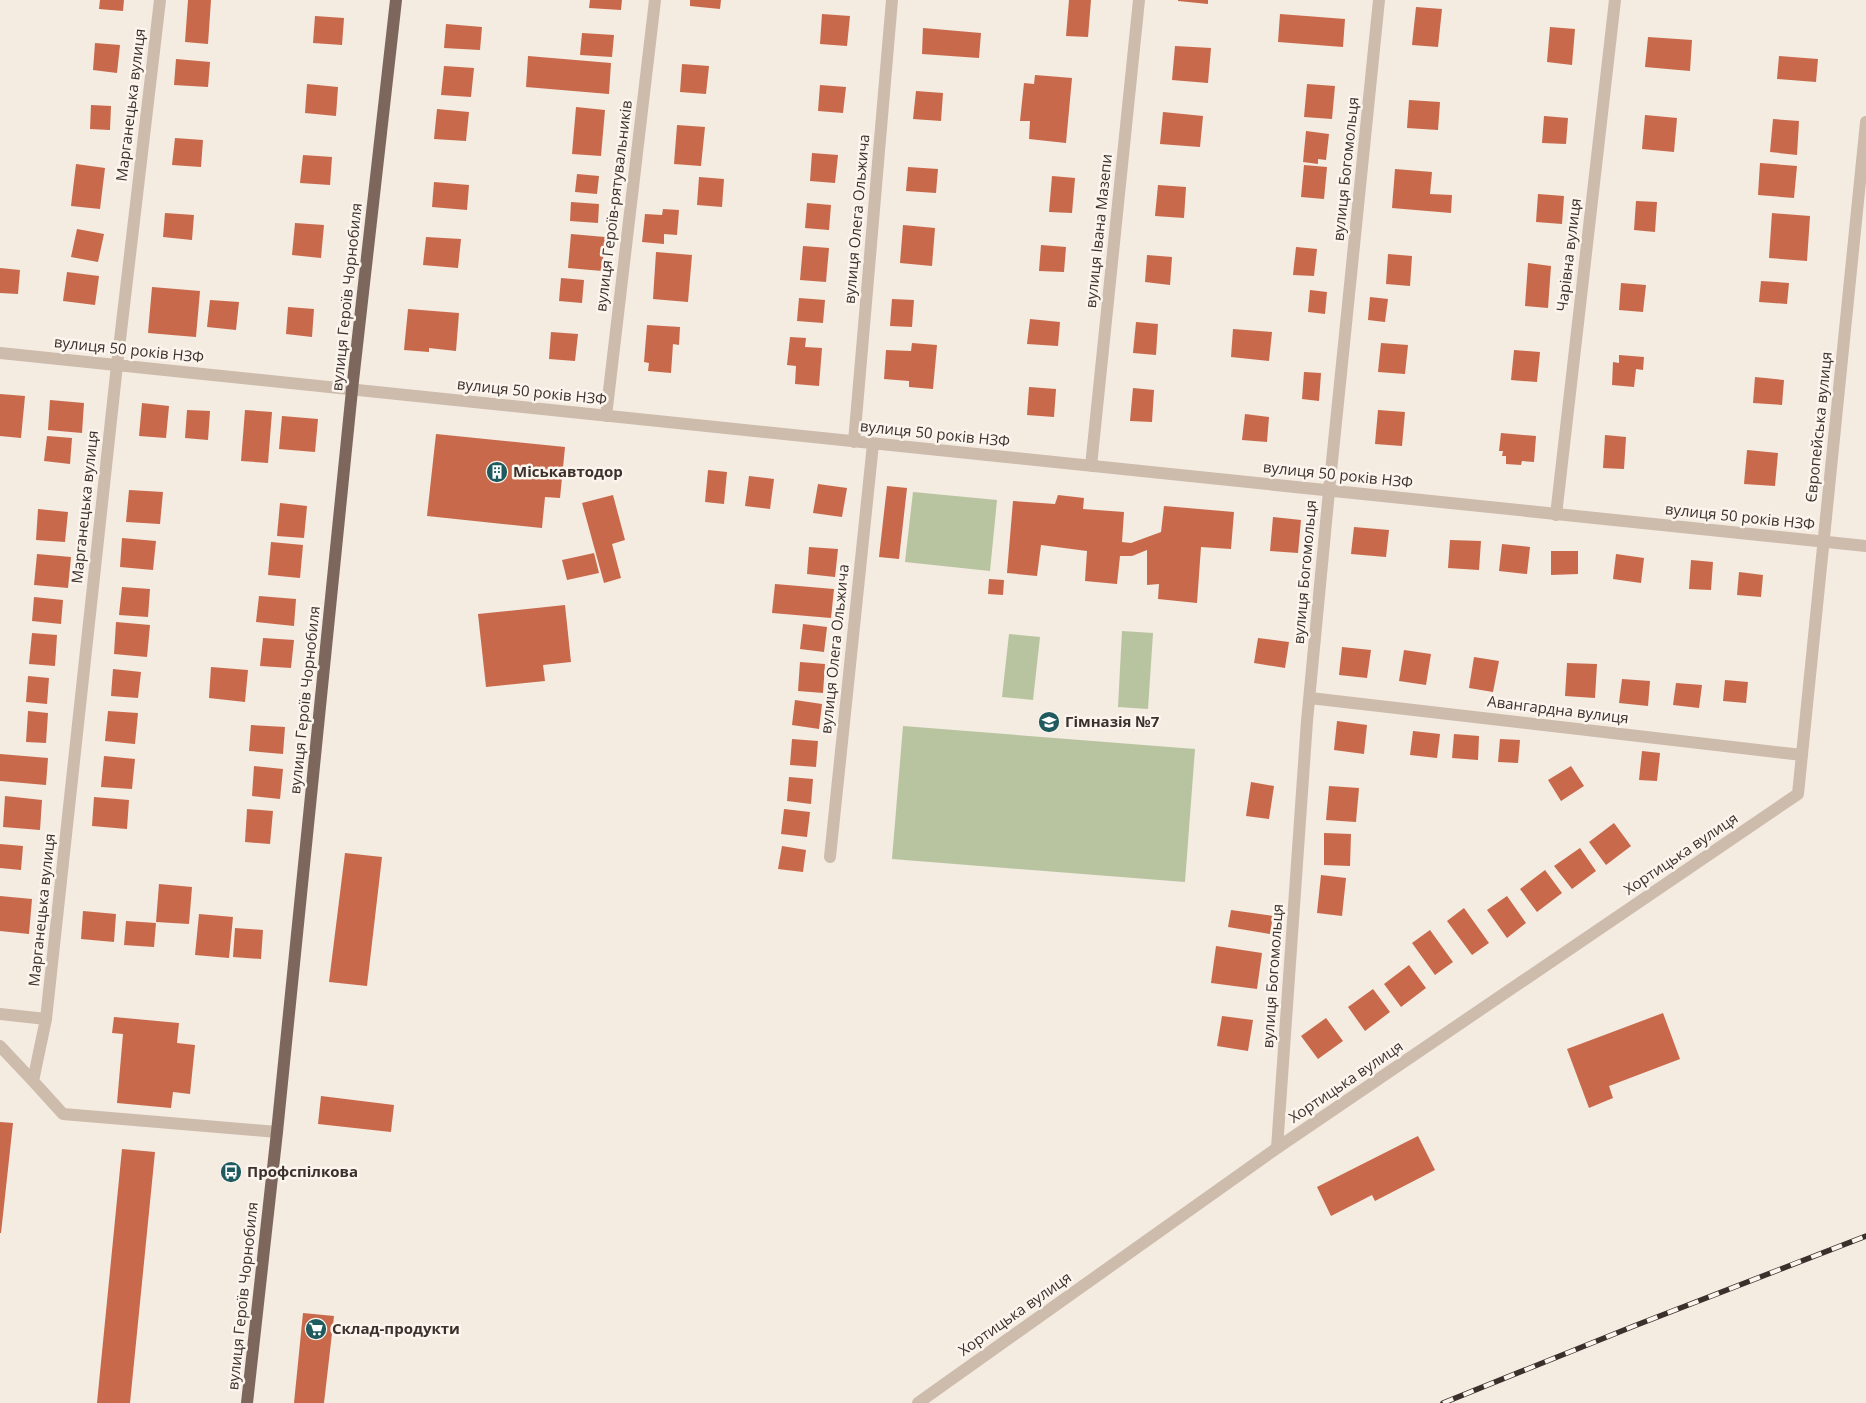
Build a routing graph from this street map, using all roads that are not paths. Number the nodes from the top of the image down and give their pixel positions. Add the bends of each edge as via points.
1 (160, 0) edge
2 (396, 0) edge
3 (655, 0) edge
4 (892, 0) edge
5 (1139, 0) edge
6 (1379, 0) edge
7 (1615, 0) edge
8 (1866, 122) edge
9 (0, 353) edge
10 (117, 365) junction
11 (352, 390) junction
12 (606, 416) junction
13 (854, 442) junction
14 (873, 444) junction
15 (1090, 466) junction
16 (1329, 491) junction
17 (1556, 515) junction
18 (1823, 542) junction
19 (1866, 546) edge
20 (1310, 698) junction
21 (1802, 755) junction
22 (1798, 794) joint
23 (830, 857) dead end
24 (0, 1014) edge
25 (46, 1019) junction
26 (0, 1046) edge
27 (33, 1081) junction
28 (277, 1132) junction
29 (1277, 1148) junction
30 (247, 1403) edge
31 (918, 1403) edge

1 - 10 street, Марганецька вулиця
2 - 11 main road, вулиця Героїв Чорнобиля
3 - 12 street, вулиця Героїв-рятувальників
4 - 13 street, вулиця Олега Ольжича
5 - 15 street, вулиця Івана Мазепи
6 - 16 street, вулиця Богомольця
7 - 17 street, Чарівна вулиця
8 - 18 street, Європейська вулиця
9 - 10 street, вулиця 50 років НЗФ
10 - 11 street, вулиця 50 років НЗФ
10 - 25 street, Марганецька вулиця
11 - 12 street, вулиця 50 років НЗФ
11 - 28 main road, вулиця Героїв Чорнобиля
12 - 13 street, вулиця 50 років НЗФ
13 - 14 street, вулиця 50 років НЗФ
14 - 15 street, вулиця 50 років НЗФ
14 - 23 street, вулиця Олега Ольжича
15 - 16 street, вулиця 50 років НЗФ
16 - 17 street, вулиця 50 років НЗФ
16 - 20 street, вулиця Богомольця
17 - 18 street, вулиця 50 років НЗФ
18 - 19 street, вулиця 50 років НЗФ
18 - 21 street, Європейська вулиця
20 - 21 street, Авангардна вулиця
20 - 29 street, вулиця Богомольця
21 - 22 street, Європейська вулиця
22 - 29 street, Хортицька вулиця
24 - 25 street
25 - 27 street, Марганецька вулиця
26 - 27 street
27 - 28 street via 63,1114
28 - 30 main road, вулиця Героїв Чорнобиля
29 - 31 street, Хортицька вулиця

